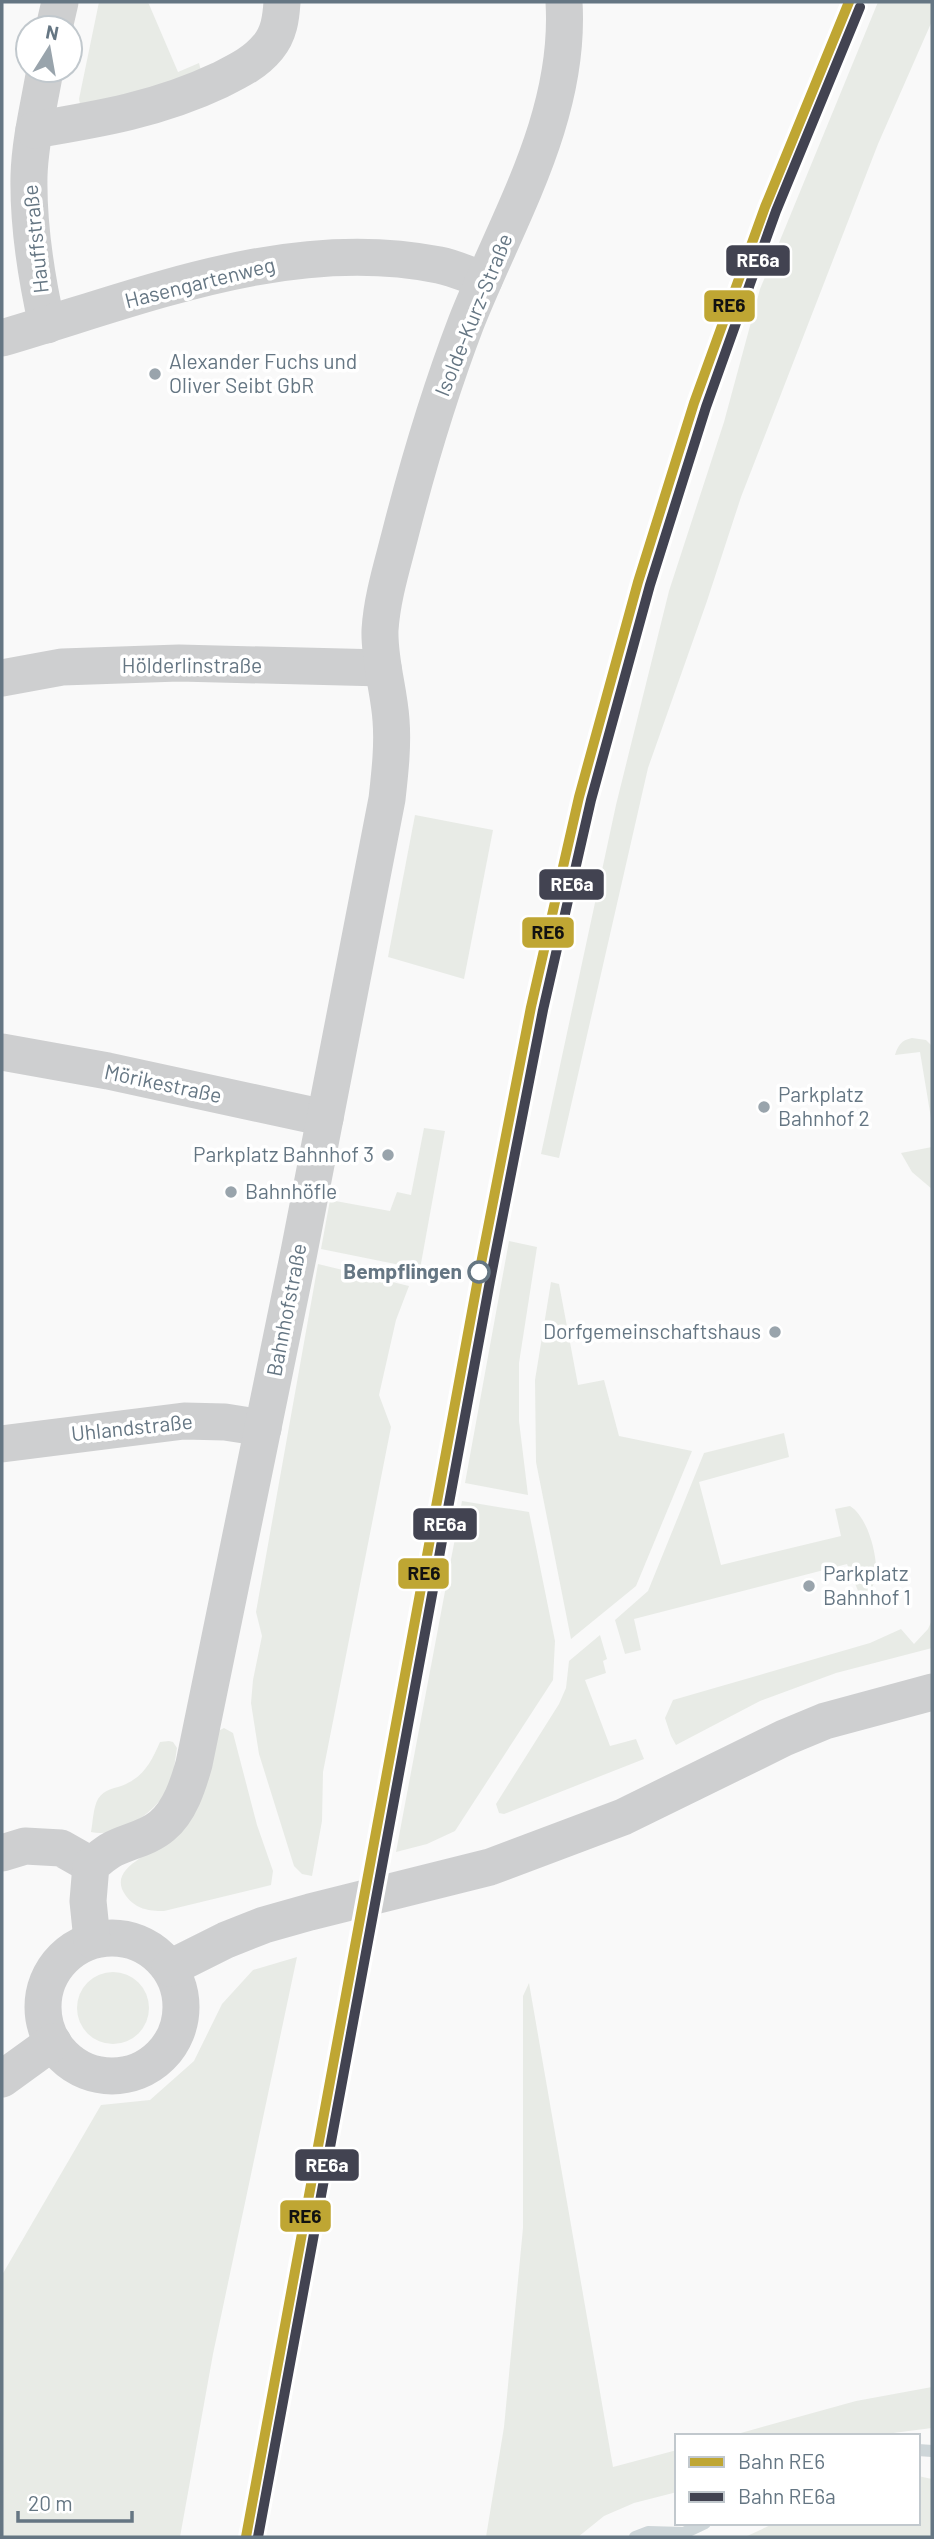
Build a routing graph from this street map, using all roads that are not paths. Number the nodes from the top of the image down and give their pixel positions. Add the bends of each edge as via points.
1 (282, 2) edge
2 (564, 2) edge
3 (42, 84) edge
4 (34, 130) junction
5 (484, 280) junction
6 (47, 325) junction
7 (2, 338) edge
8 (380, 630) joint
9 (383, 668) junction
10 (2, 678) edge
11 (2, 1052) edge
12 (325, 1118) junction
13 (262, 1428) junction
14 (2, 1444) edge
15 (932, 1692) edge
16 (2, 1853) edge
17 (91, 1865) junction
18 (92, 1940) junction
19 (170, 1968) junction
20 (53, 2042) junction
21 (2, 2079) edge

1 - 4 street via 279,27 269,46 250,65 164,103 112,118
2 - 5 street, Isolde-Kurz-Straße via 565,48 554,101 531,175
3 - 4 street, Hauffstraße
4 - 6 street, Hauffstraße via 30,216
5 - 6 street, Hasengartenweg via 439,265 391,260 290,261 205,278
5 - 8 street, Isolde-Kurz-Straße via 423,453
6 - 7 street, Hasengartenweg
8 - 9 street, Bahnhofstraße
9 - 10 street, Hölderlinstraße via 165,663 62,667
9 - 12 street, Bahnhofstraße via 391,718 387,799
11 - 12 street, Mörikestraße
12 - 13 street, Bahnhofstraße
13 - 14 street, Uhlandstraße via 184,1421
13 - 17 street, Bahnhofstraße via 188,1786 162,1826 112,1849
15 - 19 street via 825,1721 623,1817 490,1867 264,1925
16 - 17 street via 25,1846 61,1848
17 - 18 street
18 - 19 street via 114,1937 136,1942 155,1952
18 - 20 street via 73,1950 47,1982 43,2003
19 - 20 street via 182,2008 169,2048 154,2063 135,2073 97,2074 80,2068
20 - 21 street

